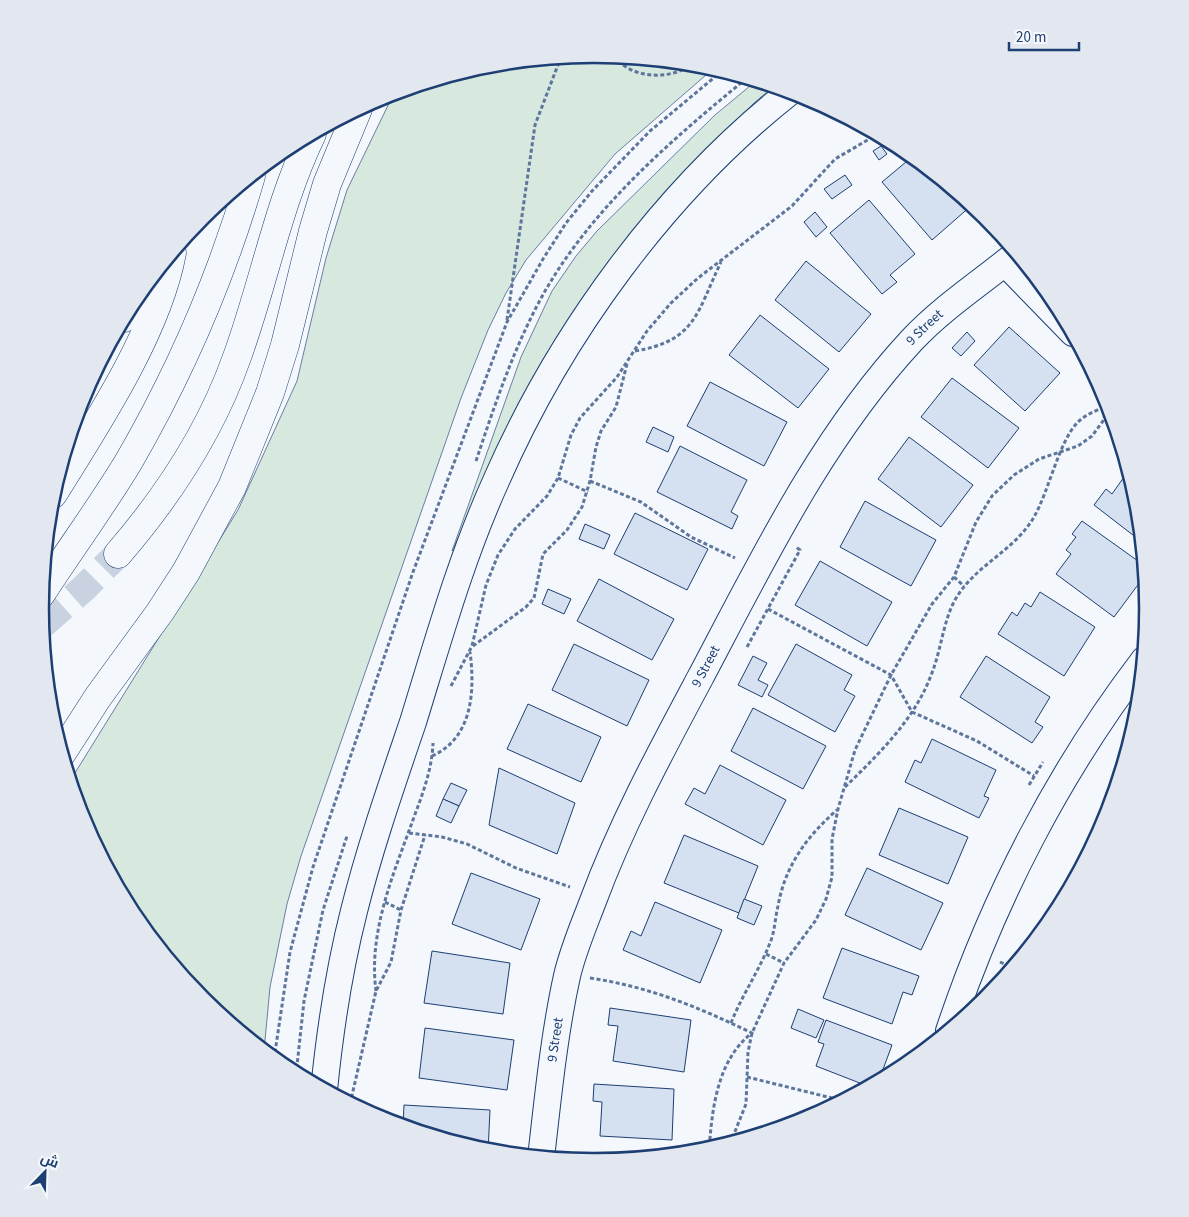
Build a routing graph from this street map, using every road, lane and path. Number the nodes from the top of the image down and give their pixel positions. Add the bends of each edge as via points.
1 (558, 64) edge
2 (624, 64) edge
3 (680, 69) edge
4 (785, 97) edge
5 (354, 119) edge
6 (871, 138) edge
7 (308, 145) edge
8 (247, 188) edge
9 (1011, 258) edge
10 (722, 259) junction
11 (168, 269) edge
12 (1035, 287) edge
13 (507, 322) dead end
14 (634, 351) junction
15 (627, 362) junction
16 (1102, 408) edge
17 (1105, 416) edge
18 (1062, 452) junction
19 (66, 473) edge
20 (558, 478) junction
21 (590, 481) junction
22 (588, 492) junction
23 (118, 554) tunnel mouth
24 (735, 558) dead end
25 (954, 578) junction
26 (50, 582) edge
27 (964, 586) junction
28 (768, 609) dead end
29 (472, 646) junction
30 (470, 652) junction
31 (1137, 670) edge
32 (891, 675) junction
33 (447, 694) dead end
34 (912, 712) junction
35 (434, 737) dead end
36 (66, 746) edge
37 (432, 756) junction
38 (1034, 776) dead end
39 (845, 787) junction
40 (838, 809) junction
41 (409, 833) junction
42 (425, 835) junction
43 (570, 887) dead end
44 (385, 902) junction
45 (401, 910) junction
46 (766, 954) junction
47 (784, 963) junction
48 (568, 975) junction
49 (376, 991) junction
50 (953, 1020) edge
51 (731, 1023) junction
52 (752, 1033) junction
53 (747, 1077) junction
54 (325, 1083) edge
55 (352, 1097) edge
56 (835, 1099) edge
57 (733, 1137) edge
58 (709, 1142) edge
59 (542, 1152) edge

1 - 13 path via 535,125
2 - 3 path via 633,71 652,76
4 - 54 street via 705,170 642,240 586,316 537,396 496,481 462,569 363,876 338,989
5 - 36 main road via 312,231 270,393 232,487 186,572
6 - 10 path via 835,159 792,206
7 - 23 main road via 287,198 238,357 224,390 191,456 169,491
8 - 26 main road via 222,268 182,361 128,461
9 - 12 street
9 - 48 street, 9 Street via 958,298 914,338 874,383 835,438 771,544 650,771 603,874
10 - 14 path via 671,303
10 - 14 path via 693,320 681,335 658,347
11 - 19 main road via 159,300 131,361
14 - 15 path
15 - 20 path via 580,418 570,435
15 - 21 path via 616,407 596,447
16 - 18 path via 1079,420
17 - 18 path via 1092,436
18 - 25 path via 1033,463 1014,475 992,496 976,522
18 - 27 path via 1033,519 1015,542
20 - 22 path
20 - 29 path via 547,496 515,529 498,556 486,585
21 - 22 path
21 - 24 path via 641,502 691,536
22 - 29 path via 576,519 544,554 534,598
25 - 27 path
25 - 32 path via 927,611
27 - 34 path via 951,610 928,685
28 - 32 path
29 - 30 path
30 - 33 path
30 - 37 path via 473,691 468,713 453,743
31 - 50 street via 1058,787 1008,883 965,982
32 - 34 path
32 - 39 path via 855,750
34 - 38 path via 977,741
34 - 39 path via 882,752
35 - 37 path
37 - 41 path
39 - 40 path
40 - 46 path via 810,836 789,869
40 - 47 path via 832,839 832,877 826,899 816,920
41 - 42 path
41 - 44 path
42 - 43 path via 467,844 516,868
42 - 45 path
44 - 45 path
44 - 49 path via 375,946
45 - 49 path via 391,962
46 - 47 path
46 - 51 path
47 - 52 path
48 - 51 path via 649,989
48 - 59 street, 9 Street via 553,1058
49 - 55 path
51 - 52 path
52 - 53 path
52 - 58 path via 730,1056 724,1070
53 - 56 path
53 - 57 path via 746,1104

